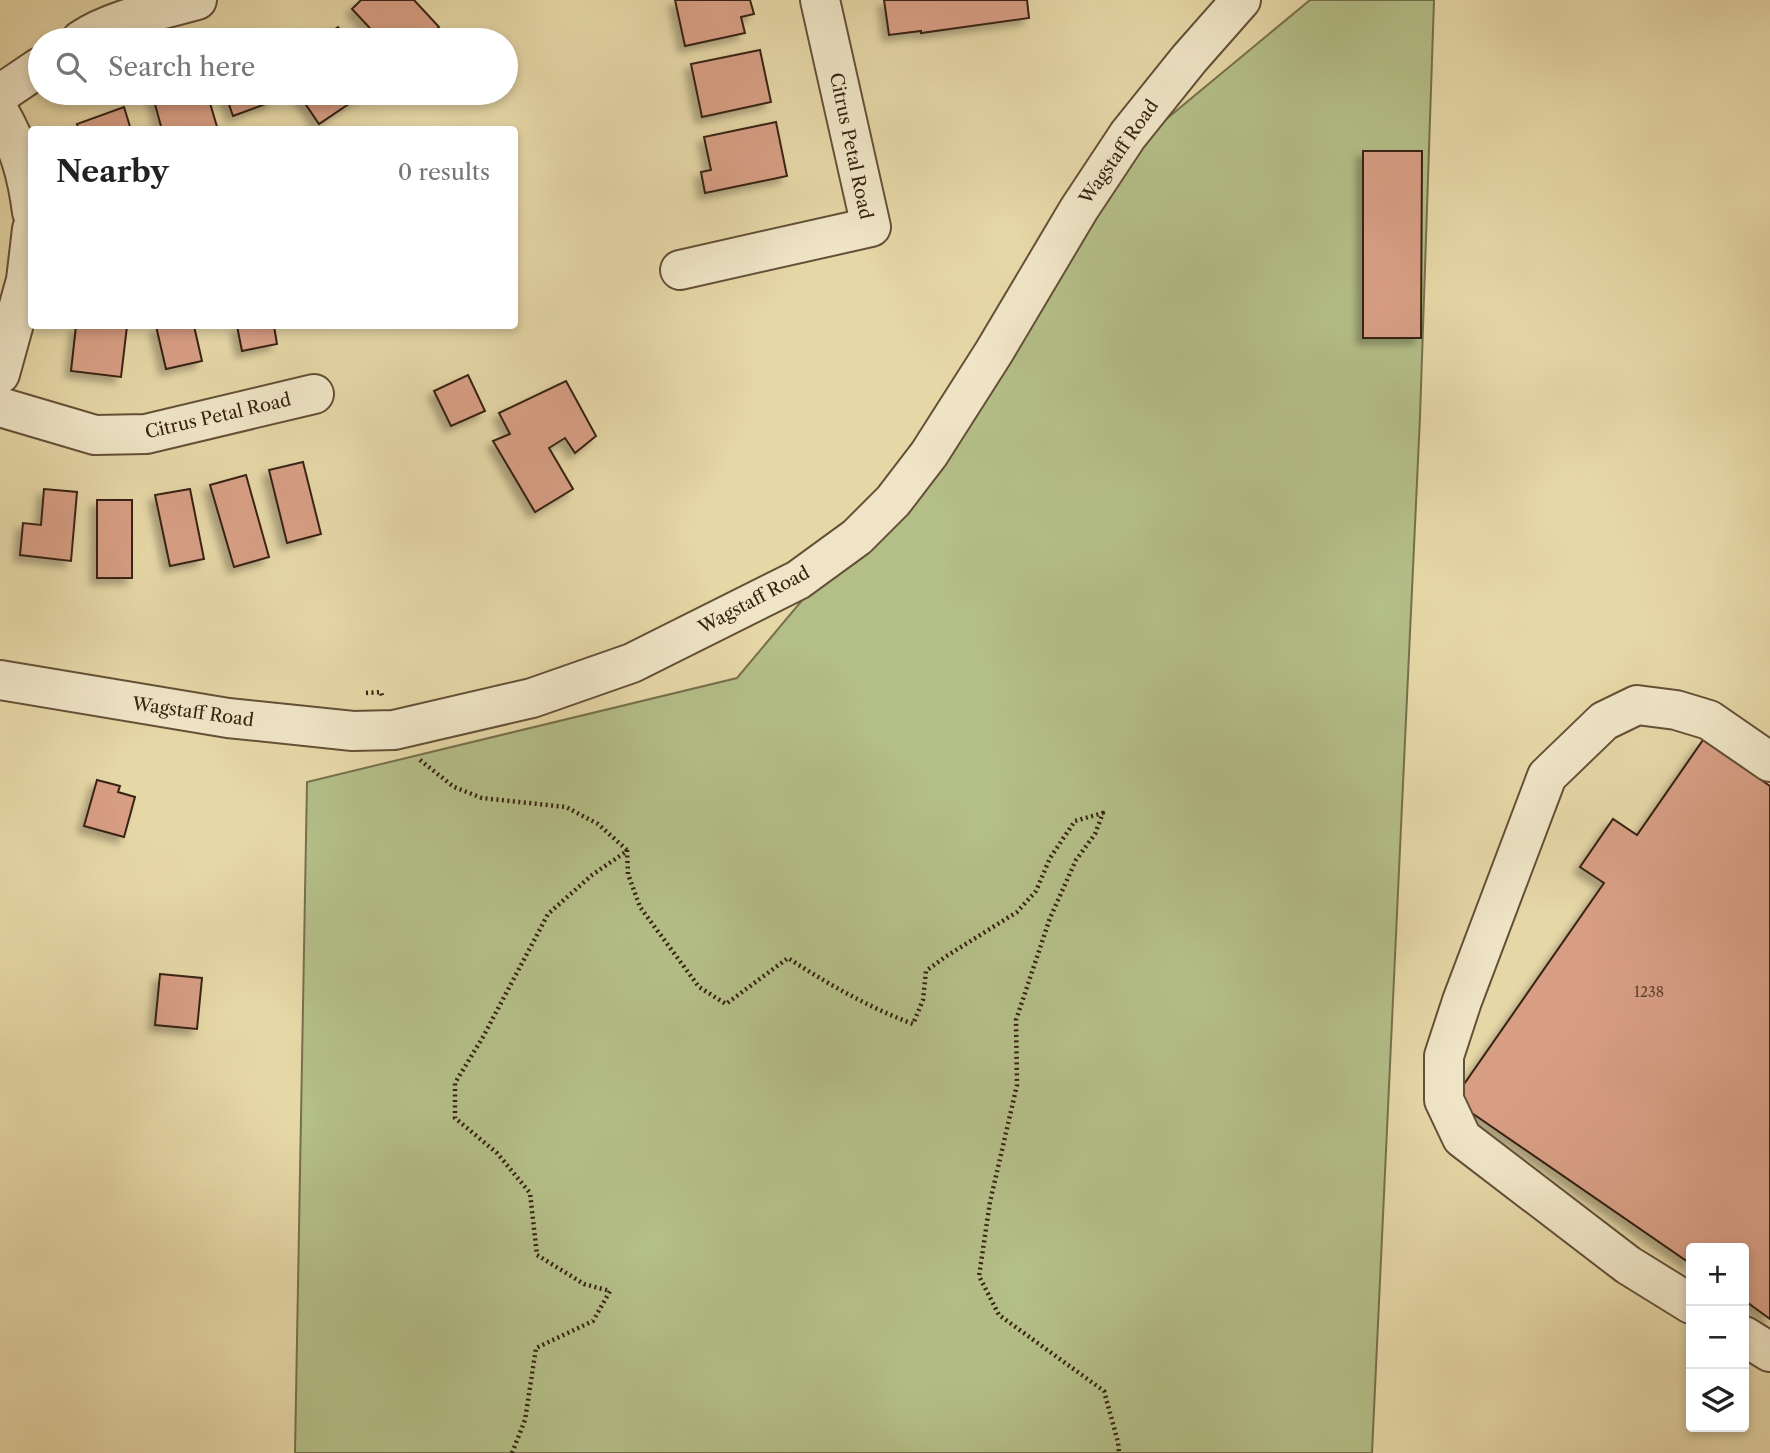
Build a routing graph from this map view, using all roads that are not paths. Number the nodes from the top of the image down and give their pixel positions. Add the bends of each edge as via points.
1 (197, 0) edge
2 (820, 0) edge
3 (1241, 0) edge
4 (105, 28) edge
5 (28, 75) edge
6 (0, 94) edge
7 (0, 113) edge
8 (28, 184) edge
9 (28, 263) edge
10 (680, 270) dead end
11 (0, 374) edge
12 (314, 394) dead end
13 (0, 407) edge
14 (0, 680) edge
15 (1770, 762) edge
16 (1686, 1301) edge
17 (1749, 1339) edge
18 (1770, 1352) edge

1 - 4 street
2 - 10 street, Citrus Petal Road via 870,227
3 - 14 street, Wagstaff Road via 1128,135 929,454 857,537 798,580 632,663 532,698 394,730 353,731 228,718
5 - 6 street
7 - 8 street
9 - 11 street
12 - 13 street, Citrus Petal Road via 146,434 95,435
15 - 16 street via 1709,720 1676,710 1637,705 1604,721 1547,776 1444,1056 1444,1100 1462,1138 1628,1265
17 - 18 street

